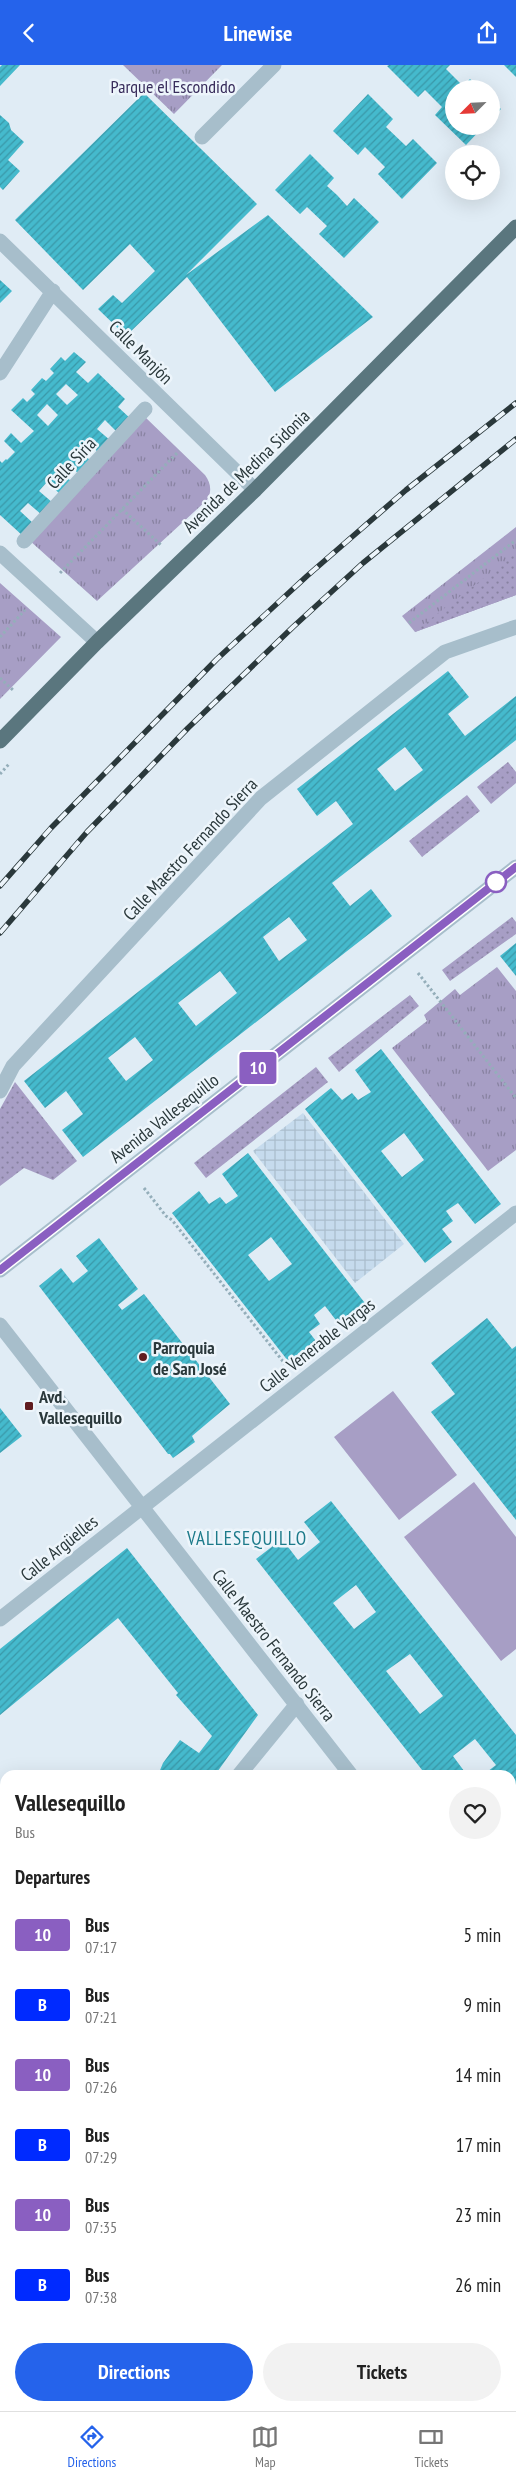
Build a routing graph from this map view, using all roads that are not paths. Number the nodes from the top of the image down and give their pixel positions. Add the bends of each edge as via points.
1 (274, 65) edge
2 (202, 137) dead end
3 (516, 227) edge
4 (0, 241) edge
5 (53, 291) junction
6 (0, 373) edge
7 (145, 409) dead end
8 (255, 491) junction
9 (24, 541) dead end
10 (0, 553) edge
11 (516, 627) edge
12 (97, 642) junction
13 (0, 741) edge
14 (516, 867) edge
15 (0, 1091) edge
16 (516, 1213) edge
17 (0, 1270) edge
18 (0, 1325) edge
19 (141, 1506) junction
20 (0, 1619) edge
21 (297, 1704) junction
22 (243, 1770) edge
23 (347, 1770) edge

1 - 2 street
3 - 8 main road, Avenida de Medina Sidonia
4 - 5 street, Calle Manjón
5 - 6 street
5 - 8 street, Calle Manjón
7 - 9 street, Calle Siria
8 - 12 main road, Avenida de Medina Sidonia
10 - 12 street
11 - 15 street, Calle Maestro Fernando Sierra via 445,652 261,798 13,1066
12 - 13 main road, Avenida de Medina Sidonia
14 - 17 street, Avenida Vallesequillo
16 - 19 street, Calle Venerable Vargas
18 - 19 street, Calle Maestro Fernando Sierra
19 - 20 street, Calle Argüelles
19 - 21 street, Calle Maestro Fernando Sierra
21 - 22 street
21 - 23 street, Calle Maestro Fernando Sierra

